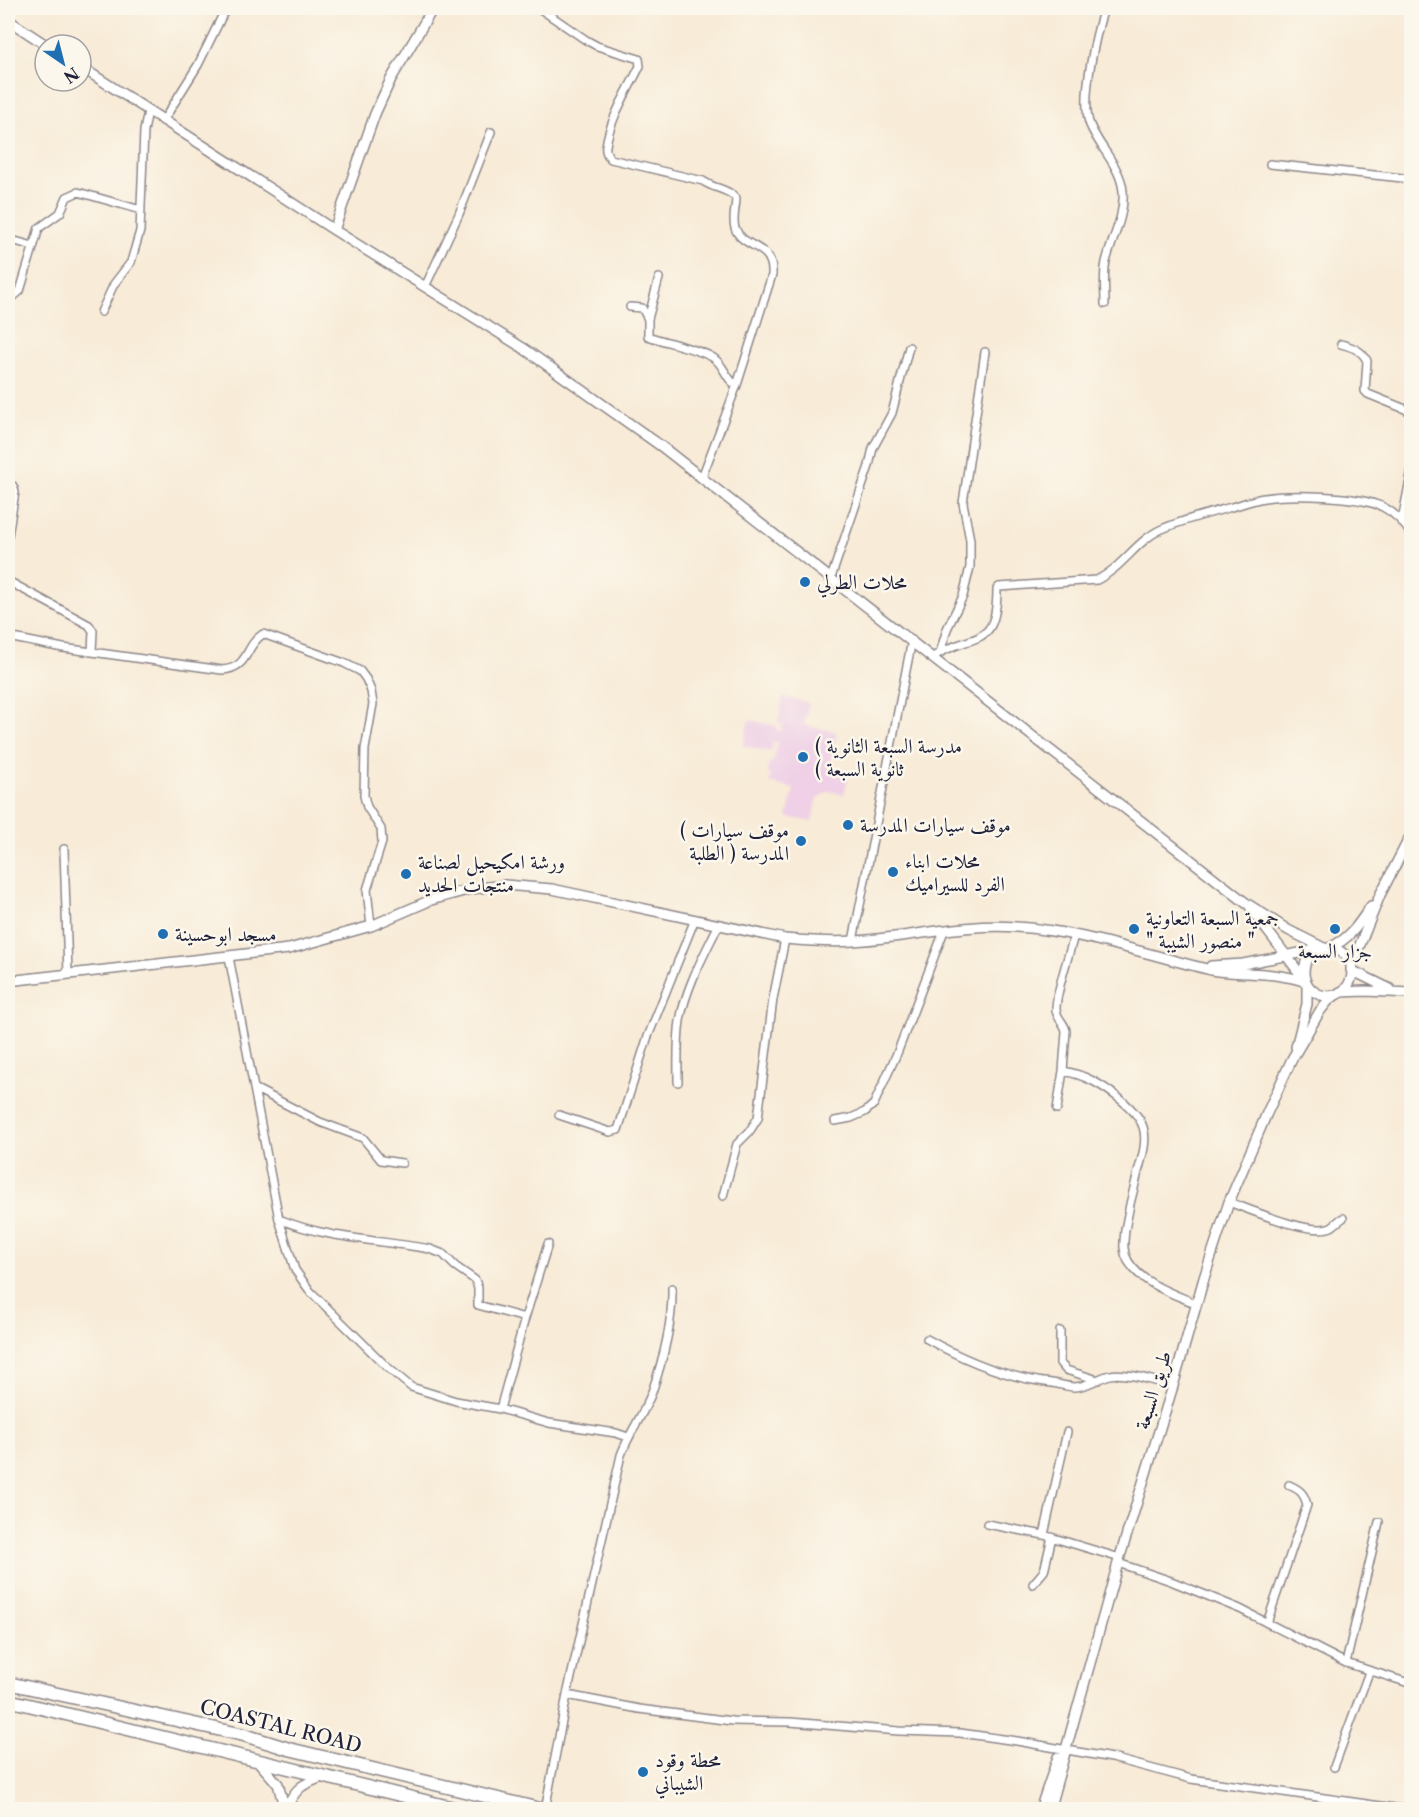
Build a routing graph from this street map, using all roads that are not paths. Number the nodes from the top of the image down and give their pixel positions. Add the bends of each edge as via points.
1 (226, 8) edge
2 (433, 8) edge
3 (539, 8) edge
4 (1104, 8) edge
5 (8, 20) edge
6 (33, 36) edge
7 (93, 75) edge
8 (148, 111) junction
9 (163, 121) junction
10 (491, 132) dead end
11 (1270, 164) dead end
12 (1412, 179) edge
13 (141, 210) junction
14 (334, 230) junction
15 (8, 239) edge
16 (33, 246) junction
17 (658, 278) dead end
18 (425, 287) junction
19 (8, 295) edge
20 (1105, 304) dead end
21 (630, 307) dead end
22 (101, 312) dead end
23 (648, 320) junction
24 (1341, 344) dead end
25 (909, 347) dead end
26 (985, 352) dead end
27 (738, 385) junction
28 (1412, 414) edge
29 (1412, 470) edge
30 (702, 477) junction
31 (8, 485) edge
32 (1402, 520) junction
33 (8, 536) edge
34 (1412, 536) edge
35 (831, 578) junction
36 (8, 581) edge
37 (8, 637) edge
38 (912, 640) junction
39 (92, 652) junction
40 (937, 655) junction
41 (1412, 833) edge
42 (64, 849) dead end
43 (1380, 895) junction
44 (1246, 903) junction
45 (694, 919) junction
46 (719, 924) junction
47 (371, 926) junction
48 (944, 931) junction
49 (1074, 935) junction
50 (785, 939) junction
51 (853, 942) junction
52 (1325, 948) junction
53 (1286, 955) junction
54 (229, 957) junction
55 (1198, 967) junction
56 (1351, 968) junction
57 (68, 974) junction
58 (8, 981) edge
59 (1306, 982) junction
60 (1395, 991) junction
61 (1338, 993) junction
62 (1412, 993) edge
63 (1292, 1059) junction
64 (1063, 1071) junction
65 (678, 1082) dead end
66 (254, 1088) junction
67 (1057, 1109) dead end
68 (559, 1115) dead end
69 (835, 1121) dead end
70 (402, 1163) dead end
71 (723, 1196) dead end
72 (1229, 1202) junction
73 (1343, 1218) dead end
74 (279, 1220) junction
75 (548, 1244) dead end
76 (672, 1288) dead end
77 (1197, 1304) junction
78 (525, 1318) junction
79 (1060, 1331) dead end
80 (927, 1339) dead end
81 (1098, 1380) junction
82 (1173, 1386) junction
83 (500, 1408) junction
84 (1067, 1432) dead end
85 (628, 1437) junction
86 (1289, 1485) dead end
87 (1379, 1522) dead end
88 (987, 1524) dead end
89 (1044, 1535) junction
90 (1052, 1537) junction
91 (1119, 1561) junction
92 (1033, 1584) dead end
93 (1267, 1623) junction
94 (1346, 1663) junction
95 (1369, 1672) junction
96 (8, 1683) edge
97 (1412, 1684) edge
98 (567, 1695) junction
99 (8, 1700) edge
100 (1065, 1745) junction
101 (256, 1759) junction
102 (1334, 1767) dead end
103 (326, 1775) junction
104 (451, 1789) junction
105 (448, 1806) junction
106 (285, 1809) edge
107 (462, 1809) edge
108 (544, 1809) edge
109 (1040, 1809) edge
110 (1049, 1809) edge
111 (1409, 1809) edge

1 - 9 street via 198,65
2 - 14 street via 375,114
3 - 27 street via 597,46 639,58 640,66 608,138 607,155 730,191 736,198 735,228 770,259 772,275
4 - 20 street via 1090,70 1089,123 1123,190 1117,234 1106,264
5 - 6 street
7 - 8 street
8 - 9 street
8 - 13 street
9 - 14 street
10 - 18 street
11 - 12 street
13 - 16 street via 73,193 60,213 39,228
13 - 22 street via 131,262 114,284
14 - 18 street
15 - 16 street
16 - 19 street via 20,291 13,297
17 - 23 street
18 - 30 street via 523,348
21 - 23 street via 642,308
23 - 27 street via 648,336 711,356
24 - 28 street via 1366,357 1368,394
25 - 35 street via 892,413 873,448
26 - 40 street via 963,503 970,567 963,596
27 - 30 street
29 - 32 street
30 - 35 street
31 - 33 street via 15,492
32 - 34 street
32 - 40 street via 1383,507 1320,496 1264,498 1200,516 1148,537 1097,580 999,586 995,617 988,631
35 - 38 street
36 - 39 street via 89,625 93,631
37 - 39 street
38 - 40 street
38 - 51 street
39 - 47 street via 214,670 232,669 239,666 263,634 360,671 373,704 365,749 364,796 381,829 382,842 367,890
40 - 44 street
41 - 43 street
42 - 57 street
43 - 52 street via 1354,932
43 - 56 street
44 - 52 street
44 - 53 street
45 - 46 street
45 - 47 street via 552,889 505,885 431,900
45 - 68 street via 647,1039 618,1130 610,1132
46 - 50 street
46 - 65 street via 694,976 680,1019
47 - 54 street via 289,949
48 - 49 street via 1015,926
48 - 51 street
48 - 69 street via 874,1104 850,1119
49 - 55 street
49 - 64 street via 1056,1004 1058,1016 1066,1026
50 - 51 street
50 - 71 street via 758,1118 737,1144
52 - 53 street
52 - 56 street via 1343,954
52 - 59 street via 1306,960
53 - 55 street via 1243,964
53 - 59 street
54 - 57 street
54 - 66 street
55 - 59 street
56 - 60 street
56 - 61 street via 1350,980
57 - 58 street
59 - 61 street via 1320,995
59 - 63 street via 1307,1004
60 - 61 street
60 - 62 street
61 - 63 street via 1320,1011
63 - 72 street, طريق السبعة
64 - 67 street
64 - 77 street via 1082,1075 1105,1087 1139,1119 1144,1131 1142,1159 1123,1249 1129,1262 1147,1279
66 - 70 street via 320,1122 363,1138 381,1160
66 - 74 street
72 - 73 street via 1309,1228 1332,1227
72 - 77 street, طريق السبعة
74 - 78 street via 330,1234 443,1254 475,1280 478,1305
74 - 83 street via 295,1270 310,1291 411,1387 456,1401
75 - 78 street
76 - 85 street via 672,1311 652,1392
77 - 82 street, طريق السبعة
78 - 83 street
79 - 81 street via 1060,1363 1066,1370
80 - 81 street via 1009,1376 1074,1387
81 - 82 street via 1122,1374
82 - 91 street, طريق السبعة
83 - 85 street via 549,1423
84 - 89 street
85 - 98 street
86 - 93 street via 1305,1495 1307,1505
87 - 94 street
88 - 89 street
89 - 90 street
90 - 91 street
90 - 92 street via 1044,1571
91 - 93 street
91 - 100 street, طريق السبعة
93 - 94 street
94 - 95 street
95 - 97 street
95 - 102 street
96 - 104 highway, COASTAL ROAD via 244,1736
98 - 100 street via 732,1721 960,1734
98 - 108 street
99 - 101 highway, COASTAL ROAD
100 - 109 street
100 - 110 street
100 - 111 street via 1191,1779
101 - 103 highway, COASTAL ROAD
101 - 106 street via 278,1784
103 - 105 highway, COASTAL ROAD
103 - 106 street via 300,1786
104 - 105 highway
104 - 108 highway, COASTAL ROAD
105 - 107 highway, COASTAL ROAD

